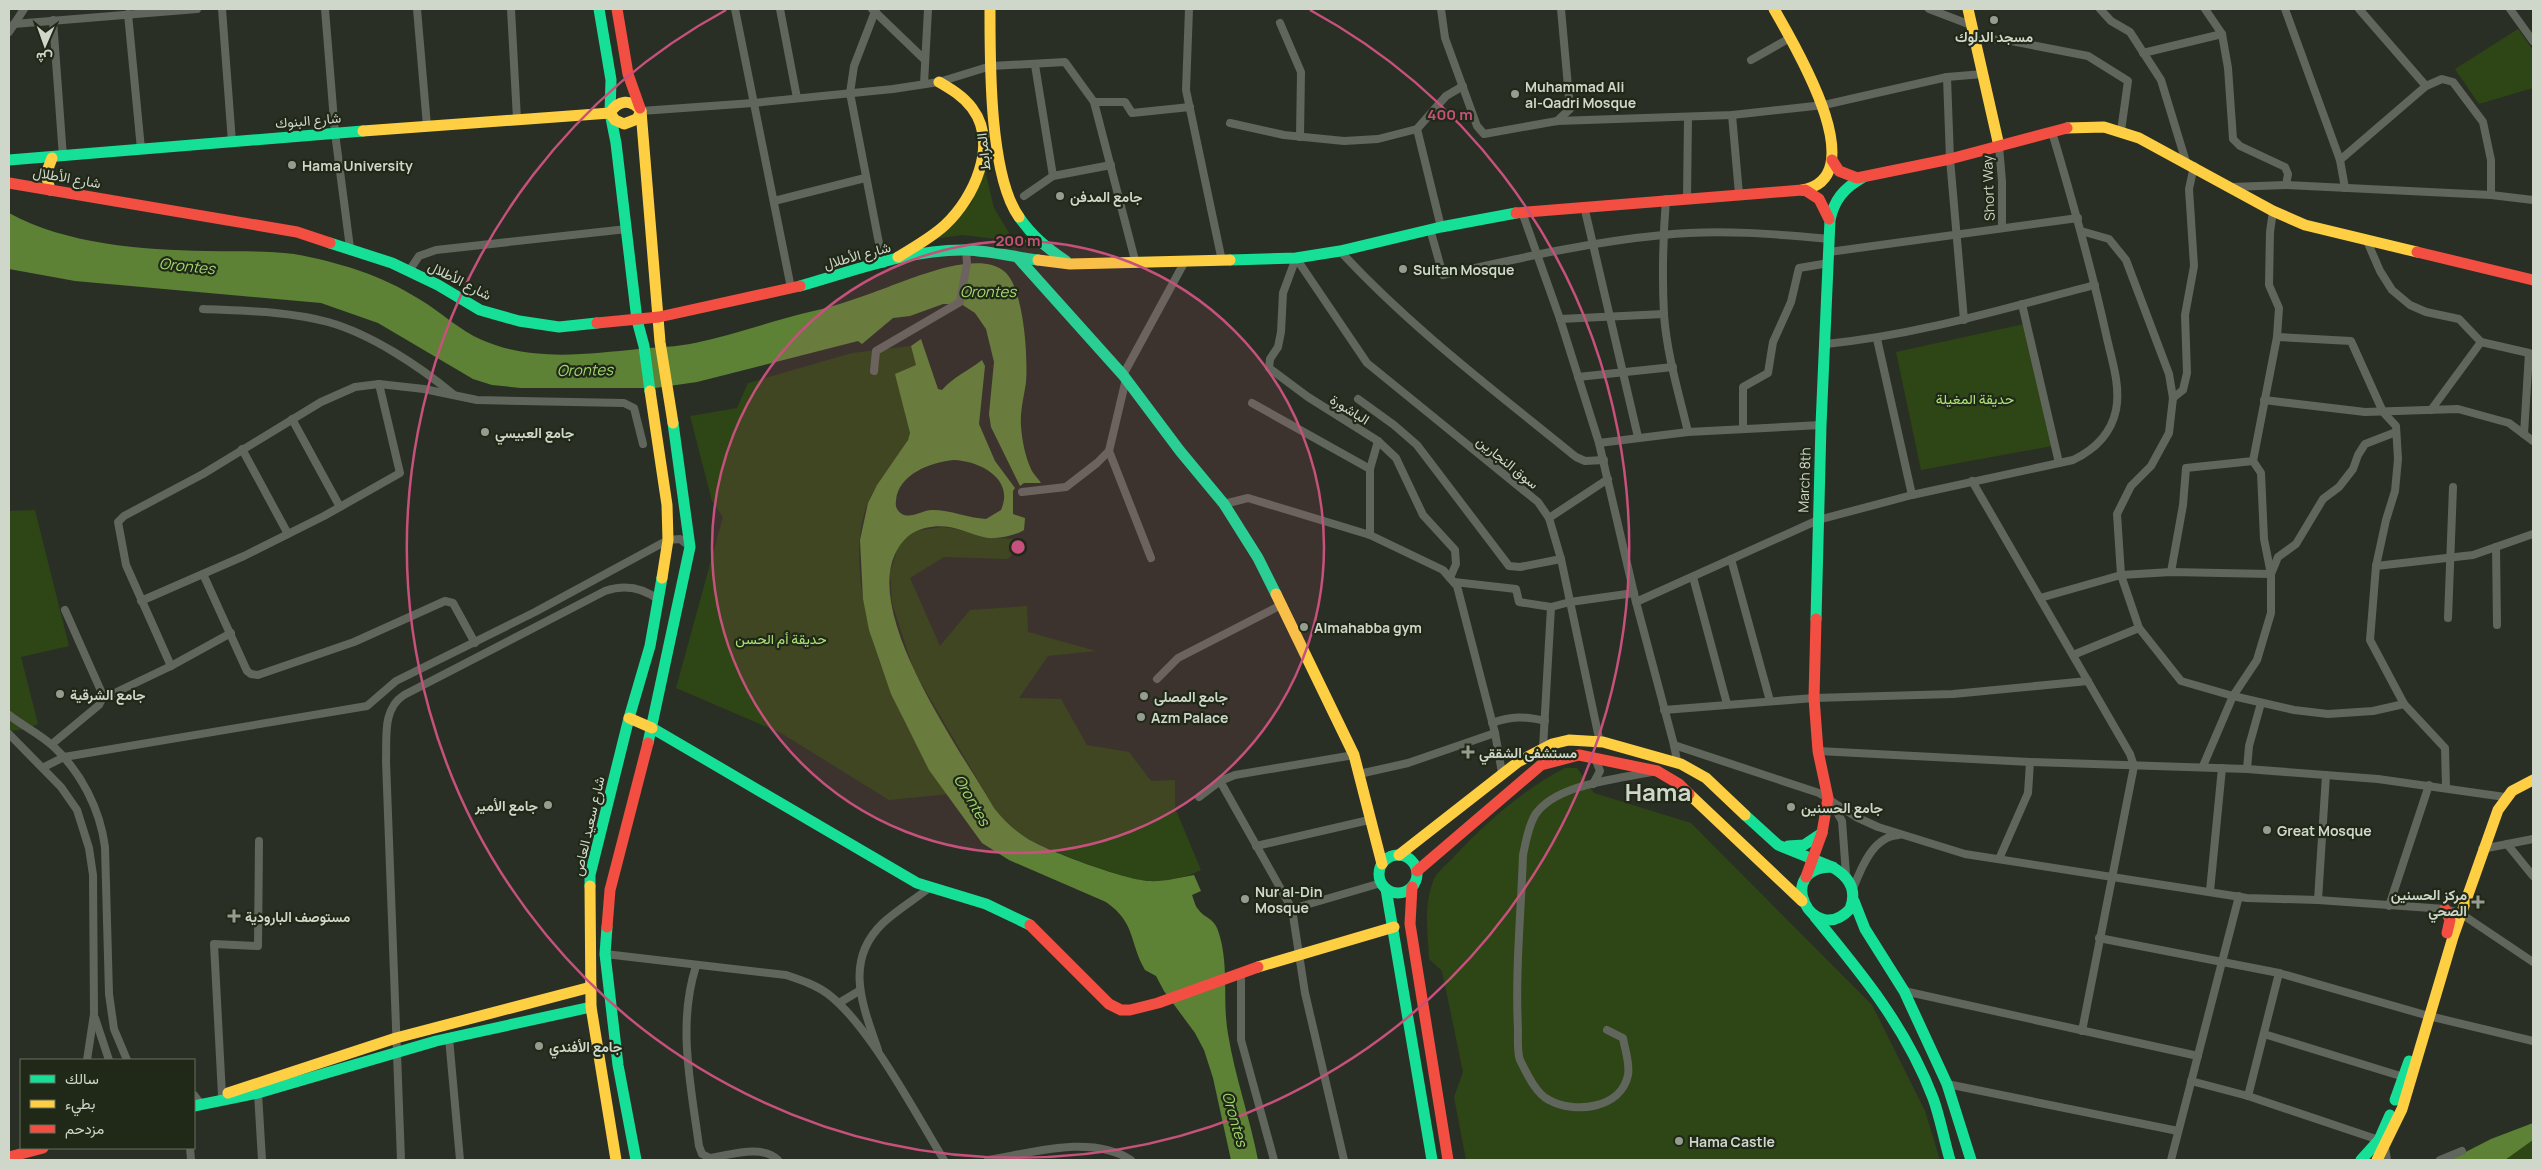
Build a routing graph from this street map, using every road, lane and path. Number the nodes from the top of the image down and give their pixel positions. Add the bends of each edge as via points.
1 (24, 9) edge
2 (196, 9) edge
3 (222, 9) edge
4 (325, 9) edge
5 (418, 9) edge
6 (511, 9) edge
7 (599, 9) edge
8 (617, 9) edge
9 (734, 9) edge
10 (780, 9) edge
11 (928, 9) edge
12 (990, 9) edge
13 (1189, 9) edge
14 (1434, 9) edge
15 (1440, 9) edge
16 (1560, 9) edge
17 (1774, 9) edge
18 (1929, 9) edge
19 (1968, 9) edge
20 (2100, 9) edge
21 (2206, 9) edge
22 (2284, 9) edge
23 (2359, 9) edge
24 (2510, 9) edge
25 (874, 10) edge
26 (128, 14) junction
27 (1442, 19) junction
28 (53, 20) junction
29 (1280, 23) dead end
30 (14, 24) junction
31 (1971, 24) junction
32 (9, 32) edge
33 (2222, 34) junction
34 (1790, 38) junction
35 (1975, 39) junction
36 (2533, 41) edge
37 (2143, 53) junction
38 (925, 60) junction
39 (1751, 60) dead end
40 (1035, 65) junction
41 (991, 66) junction
42 (1983, 74) junction
43 (1947, 77) junction
44 (939, 82) junction
45 (924, 84) junction
46 (1464, 86) junction
47 (2426, 86) junction
48 (850, 93) junction
49 (797, 98) junction
50 (1094, 102) junction
51 (753, 103) junction
52 (1824, 105) junction
53 (1190, 107) junction
54 (640, 111) junction
55 (610, 112) junction
56 (1732, 115) junction
57 (1688, 117) junction
58 (517, 119) junction
59 (1557, 121) junction
60 (1230, 123) dead end
61 (427, 126) junction
62 (1417, 129) junction
63 (2120, 131) junction
64 (2052, 132) junction
65 (335, 133) junction
66 (1300, 137) junction
67 (232, 142) junction
68 (1999, 146) junction
69 (140, 149) junction
70 (58, 158) junction
71 (1950, 159) junction
72 (9, 160) edge
73 (1832, 160) junction
74 (2340, 160) junction
75 (2190, 164) junction
76 (1111, 166) junction
77 (1053, 176) junction
78 (1864, 177) junction
79 (865, 178) junction
80 (9, 183) edge
81 (2286, 185) junction
82 (2230, 187) junction
83 (2345, 188) junction
84 (50, 190) junction
85 (1806, 190) junction
86 (1739, 194) junction
87 (2491, 195) junction
88 (1024, 196) dead end
89 (1686, 198) junction
90 (1666, 199) junction
91 (2533, 200) edge
92 (774, 201) junction
93 (1584, 206) junction
94 (2273, 211) junction
95 (1522, 212) junction
96 (2078, 218) junction
97 (1830, 220) junction
98 (1436, 228) junction
99 (2002, 228) junction
100 (627, 229) junction
101 (2082, 231) junction
102 (1956, 234) junction
103 (1664, 235) junction
104 (1830, 239) junction
105 (2367, 241) junction
106 (1593, 246) junction
107 (350, 248) junction
108 (966, 250) junction
109 (1340, 252) junction
110 (1538, 253) junction
111 (1829, 257) junction
112 (1296, 258) junction
113 (1019, 259) junction
114 (1222, 261) junction
115 (888, 262) junction
116 (1184, 263) junction
117 (1070, 264) junction
118 (1136, 264) junction
119 (409, 271) junction
120 (2533, 280) edge
121 (2095, 285) junction
122 (791, 288) junction
123 (2022, 304) junction
124 (203, 309) dead end
125 (1664, 314) junction
126 (1610, 316) junction
127 (659, 317) junction
128 (1560, 318) junction
129 (637, 320) junction
130 (1964, 320) junction
131 (2277, 337) junction
132 (1877, 339) junction
133 (2481, 342) junction
134 (1826, 344) junction
135 (1672, 367) junction
136 (874, 371) dead end
137 (1623, 371) junction
138 (1125, 377) junction
139 (1578, 377) junction
140 (379, 384) junction
141 (455, 395) junction
142 (2173, 398) junction
143 (1358, 400) dead end
144 (2264, 400) junction
145 (1252, 404) dead end
146 (2431, 410) junction
147 (2383, 412) junction
148 (292, 419) junction
149 (1821, 425) junction
150 (1743, 428) junction
151 (1688, 432) junction
152 (2396, 432) junction
153 (2524, 434) junction
154 (1638, 437) junction
155 (1378, 441) junction
156 (2533, 441) edge
157 (1599, 443) junction
158 (643, 444) dead end
159 (242, 449) junction
160 (1108, 451) junction
161 (1604, 460) junction
162 (2253, 461) junction
163 (2059, 463) junction
164 (1370, 470) junction
165 (1608, 479) junction
166 (1972, 481) junction
167 (2454, 487) dead end
168 (1022, 492) dead end
169 (1912, 495) junction
170 (1224, 504) junction
171 (340, 507) junction
172 (1549, 518) junction
173 (1818, 520) junction
174 (288, 534) junction
175 (2533, 534) edge
176 (1370, 535) junction
177 (668, 540) junction
178 (690, 547) junction
179 (2496, 548) junction
180 (1151, 558) dead end
181 (2451, 558) junction
182 (1561, 559) junction
183 (1731, 559) junction
184 (2376, 566) junction
185 (2171, 572) junction
186 (203, 574) junction
187 (2121, 574) junction
188 (2271, 574) junction
189 (607, 575) junction
190 (1692, 577) junction
191 (1452, 580) junction
192 (613, 588) junction
193 (1634, 594) junction
194 (2040, 598) junction
195 (659, 600) junction
196 (142, 601) junction
197 (1570, 602) junction
198 (1636, 602) junction
199 (1281, 605) junction
200 (1551, 607) junction
201 (65, 610) dead end
202 (2448, 618) dead end
203 (2497, 625) dead end
204 (2139, 628) junction
205 (230, 632) junction
206 (475, 643) junction
207 (2073, 655) junction
208 (171, 666) junction
209 (1157, 679) dead end
210 (2088, 681) junction
211 (389, 686) junction
212 (2233, 696) junction
213 (1814, 698) junction
214 (102, 699) junction
215 (396, 701) junction
216 (1770, 701) junction
217 (2262, 703) junction
218 (1727, 704) junction
219 (2404, 704) junction
220 (1664, 710) junction
221 (9, 715) edge
222 (629, 718) junction
223 (1544, 721) junction
224 (1492, 722) junction
225 (652, 728) junction
226 (26, 729) junction
227 (1494, 733) junction
228 (9, 734) edge
229 (15, 740) junction
230 (1600, 743) junction
231 (52, 744) junction
232 (1674, 745) junction
233 (1543, 748) junction
234 (1818, 751) junction
235 (1354, 754) junction
236 (64, 757) junction
237 (1595, 758) junction
238 (1677, 761) junction
239 (2030, 762) junction
240 (2134, 766) junction
241 (2203, 766) junction
242 (44, 767) junction
243 (2222, 768) junction
244 (2247, 769) junction
245 (1657, 771) junction
246 (1502, 773) junction
247 (1359, 774) junction
248 (2326, 775) junction
249 (2533, 780) edge
250 (1220, 781) junction
251 (1593, 784) junction
252 (2429, 785) junction
253 (2446, 787) junction
254 (1199, 797) dead end
255 (2505, 797) junction
256 (1828, 798) junction
257 (1369, 820) junction
258 (1822, 833) junction
259 (1904, 835) junction
260 (2533, 839) edge
261 (259, 841) dead end
262 (2507, 844) junction
263 (1778, 845) junction
264 (1256, 846) junction
265 (2482, 849) junction
266 (1399, 855) junction
267 (1813, 859) junction
268 (1999, 859) junction
269 (1382, 864) junction
270 (1833, 867) junction
271 (1417, 871) junction
272 (1846, 874) junction
273 (2533, 876) edge
274 (1806, 877) junction
275 (2110, 877) junction
276 (1384, 886) junction
277 (1854, 886) junction
278 (1412, 887) junction
279 (929, 888) junction
280 (2210, 891) junction
281 (2239, 896) junction
282 (1854, 900) junction
283 (2318, 900) junction
284 (1802, 901) junction
285 (2389, 906) junction
286 (1292, 909) junction
287 (2445, 909) junction
288 (2460, 912) junction
289 (1815, 917) junction
290 (1394, 927) junction
291 (2099, 938) junction
292 (605, 954) junction
293 (1298, 954) junction
294 (2222, 962) junction
295 (2533, 962) edge
296 (696, 966) junction
297 (2280, 973) junction
298 (1236, 974) junction
299 (591, 986) junction
300 (859, 991) junction
301 (1904, 991) junction
302 (839, 1003) junction
303 (591, 1006) junction
304 (94, 1014) junction
305 (2426, 1015) junction
306 (1607, 1030) dead end
307 (2082, 1031) junction
308 (2264, 1034) junction
309 (396, 1038) junction
310 (449, 1038) junction
311 (2533, 1042) edge
312 (396, 1053) junction
313 (2198, 1056) junction
314 (881, 1058) junction
315 (87, 1059) edge
316 (109, 1059) edge
317 (127, 1059) edge
318 (2407, 1078) junction
319 (2191, 1081) junction
320 (1947, 1084) junction
321 (258, 1093) junction
322 (222, 1095) junction
323 (2248, 1096) junction
324 (199, 1101) edge
325 (2178, 1131) junction
326 (2382, 1144) junction
327 (39, 1149) edge
328 (2462, 1150) dead end
329 (9, 1157) edge
330 (262, 1160) edge
331 (401, 1160) edge
332 (460, 1160) edge
333 (616, 1160) edge
334 (636, 1160) edge
335 (778, 1160) edge
336 (944, 1160) edge
337 (988, 1160) edge
338 (1131, 1160) edge
339 (1274, 1160) edge
340 (1344, 1160) edge
341 (1432, 1160) edge
342 (1448, 1160) edge
343 (1950, 1160) edge
344 (1971, 1160) edge
345 (2170, 1160) edge
346 (2361, 1160) edge
347 (2377, 1160) edge
348 (2387, 1160) edge
349 (2440, 1160) edge

1 - 30 street
2 - 26 street
3 - 67 street
4 - 65 street
5 - 61 street
6 - 58 street
7 - 55 main road, شارع سعيد العاص via 611,80
8 - 54 main road via 628,74
9 - 51 street
10 - 49 street
11 - 38 street
12 - 41 main road, المرابط
13 - 53 street via 1186,90
14 - 27 street
15 - 27 street
16 - 59 street via 1570,109
17 - 34 main road
18 - 31 street
19 - 31 main road
20 - 37 street via 2111,21 2130,32
21 - 33 street
22 - 74 street
23 - 47 street
24 - 36 street
25 - 38 street
25 - 48 street via 854,66
26 - 28 street
26 - 69 street
27 - 46 street
28 - 30 street
28 - 70 street
29 - 66 street via 1301,72
30 - 32 street
31 - 35 main road
33 - 37 street
33 - 81 street via 2233,139 2240,146 2285,167 2288,174
34 - 39 street
34 - 52 main road
35 - 42 main road
35 - 63 street via 2006,40 2088,56 2128,81
37 - 75 street via 2161,80
38 - 45 street
40 - 41 street
40 - 50 street via 1065,62
40 - 77 street
41 - 44 street
41 - 117 main road, المرابط via 998,166 1007,196 1032,235
42 - 43 street
42 - 68 main road
43 - 52 street
43 - 71 street
44 - 45 street
44 - 115 main road via 953,88 974,107 982,134 982,163 970,193 952,219 927,240
45 - 48 street
46 - 59 street via 1477,126 1484,134
46 - 62 street via 1446,96
47 - 74 street
47 - 87 street via 2442,79 2453,82 2483,122 2491,160
48 - 49 street
48 - 79 street
49 - 51 street
50 - 53 street via 1125,102 1132,113
50 - 76 street
51 - 54 street
51 - 92 street
52 - 56 street
52 - 73 main road
53 - 114 street
54 - 55 main road via 634,103 625,101 616,104
54 - 55 main road via 633,122 624,124 615,120
54 - 127 main road
55 - 58 main road, شارع البنوك
55 - 100 main road, شارع سعيد العاص
56 - 57 street
56 - 86 street
57 - 59 street
57 - 89 street
58 - 61 main road, شارع البنوك
60 - 66 street
61 - 65 main road, شارع البنوك
62 - 66 street via 1344,141
62 - 98 street
63 - 64 main road via 2086,126
63 - 75 main road
64 - 68 main road
64 - 96 street
65 - 67 main road, شارع البنوك
65 - 107 street
67 - 69 main road, شارع البنوك
68 - 71 main road
68 - 99 street, Short Way
69 - 70 main road, شارع البنوك
70 - 72 main road, شارع البنوك
70 - 84 main road via 46,170
71 - 78 main road
71 - 102 street
73 - 78 main road via 1844,175
73 - 85 main road via 1822,182
74 - 83 street
75 - 82 main road
75 - 142 street via 2194,266 2185,315 2187,373 2183,390
76 - 77 street
76 - 118 street
77 - 88 street
78 - 97 main road, March 8th via 1842,191 1831,210
79 - 92 street
79 - 115 street
80 - 84 main road, شارع الأطلال
81 - 82 street
81 - 83 street
82 - 94 main road
83 - 87 street
84 - 107 main road, شارع الأطلال via 297,232
85 - 86 main road, شارع الأطلال
85 - 97 main road via 1824,205
86 - 89 main road, شارع الأطلال
87 - 91 street
89 - 90 main road, شارع الأطلال
90 - 93 main road, شارع الأطلال
90 - 103 street
92 - 122 street
93 - 95 main road, شارع الأطلال
93 - 106 street
94 - 105 main road via 2306,225
94 - 131 street via 2269,285 2279,308
95 - 98 main road, شارع الأطلال
95 - 110 street
96 - 99 street
96 - 101 street
97 - 104 main road, March 8th
98 - 109 main road, شارع الأطلال
98 - 110 street via 1443,276
99 - 102 street
100 - 119 street via 436,250 419,256
100 - 129 main road, شارع سعيد العاص
101 - 121 street
101 - 142 street via 2110,239 2126,260 2169,374
102 - 111 street
102 - 130 street
103 - 104 street via 1728,232
103 - 106 street
103 - 125 street
104 - 111 main road, March 8th
105 - 120 main road
105 - 133 street via 2392,290 2410,305 2426,312 2459,319
106 - 110 street
106 - 126 street
107 - 119 main road, شارع الأطلال
108 - 113 main road, شارع الأطلال
108 - 115 main road, شارع الأطلال via 936,252
108 - 136 street via 960,302 876,352
109 - 112 main road, شارع الأطلال
109 - 161 street via 1449,354 1576,457 1584,461
110 - 128 street
111 - 134 main road, March 8th
111 - 150 street via 1799,268 1791,302 1773,342 1768,373 1744,387
112 - 114 main road, شارع الأطلال
112 - 155 street, الباشورة via 1283,293 1281,332 1269,368
112 - 172 street, سوق النجارين via 1367,363 1538,502
113 - 117 main road, شارع الأطلال
113 - 138 main road
114 - 116 main road, شارع الأطلال
115 - 122 main road, شارع الأطلال
116 - 118 main road, شارع الأطلال
116 - 138 street
117 - 118 main road, شارع الأطلال
119 - 129 main road, شارع الأطلال via 480,310 519,321 559,327
121 - 123 street
121 - 163 street via 2115,376 2116,409 2108,431 2093,448 2073,460
122 - 127 main road, شارع الأطلال
123 - 130 street
123 - 163 street
124 - 141 street via 268,311 340,326 417,368
125 - 126 street
125 - 135 street
126 - 128 street
126 - 137 street
127 - 129 main road, شارع الأطلال
127 - 178 main road
128 - 139 street
129 - 177 main road, شارع سعيد العاص via 644,346 667,505
130 - 132 street
131 - 144 street
131 - 147 street via 2351,341
132 - 134 street
132 - 169 street
133 - 146 street
133 - 153 street via 2529,353
134 - 149 main road, March 8th
135 - 137 street
135 - 151 street
137 - 139 street
137 - 154 street
138 - 160 street
138 - 170 main road via 1180,452
139 - 157 street
140 - 141 street
140 - 148 street via 338,393
140 - 171 street via 400,473
141 - 158 street via 477,400 630,405 637,413
142 - 187 street via 2169,432 2151,466 2131,486 2117,514
143 - 182 street via 1418,445 1509,566
144 - 147 street
144 - 162 street
145 - 164 street
146 - 147 street
146 - 153 street via 2458,409 2509,423
147 - 152 street via 2396,426
148 - 159 street
148 - 171 street
149 - 150 street
149 - 173 main road, March 8th
150 - 151 street
151 - 154 street
152 - 184 street via 2395,490
152 - 188 street via 2365,444 2353,468 2339,487 2323,499 2296,544 2278,557
153 - 156 street
154 - 157 street
155 - 164 street
155 - 191 street, الباشورة via 1396,458 1423,515 1455,550
157 - 161 street
159 - 174 street
159 - 196 street via 118,522 126,565
160 - 168 street via 1066,487
160 - 180 street
161 - 165 street
162 - 185 street via 2186,468
162 - 188 street via 2261,474 2264,538
163 - 166 street
164 - 176 street
165 - 172 street
165 - 193 street
166 - 169 street
166 - 194 street
167 - 181 street
169 - 173 street
170 - 176 street via 1248,498
170 - 199 main road via 1258,558
171 - 174 street
172 - 182 street, سوق النجارين
173 - 183 street
173 - 213 main road, March 8th
174 - 186 street
175 - 179 street
176 - 191 street via 1443,570
177 - 178 street via 680,539
177 - 189 street
177 - 195 main road, شارع سعيد العاص
178 - 225 main road
179 - 181 street
179 - 203 street
181 - 184 street
181 - 202 street
182 - 197 street, سوق النجارين
183 - 190 street
183 - 216 street
184 - 219 street via 2370,640
185 - 187 street
185 - 188 street
186 - 196 street
186 - 205 street
187 - 194 street
187 - 204 street
188 - 212 street via 2271,613 2257,660
189 - 192 street
189 - 206 street
190 - 198 street
190 - 218 street
191 - 200 street via 1516,589 1519,602
191 - 224 street via 1457,586
192 - 195 street via 642,589
192 - 215 street
193 - 197 street
193 - 198 street
194 - 207 street
195 - 222 main road, شارع سعيد العاص via 650,646
196 - 208 street
197 - 200 street
197 - 230 street, سوق النجارين
198 - 220 street
199 - 209 street via 1178,658
199 - 235 main road
200 - 223 street
201 - 214 street
204 - 207 street
204 - 212 street via 2181,681
205 - 206 street via 247,671 255,675 354,642 446,601 453,603
205 - 208 street
206 - 211 street
207 - 210 street
208 - 214 street
210 - 213 street via 1953,694
210 - 240 street
211 - 215 street
211 - 236 street via 372,703 361,708
212 - 217 street
212 - 241 street
213 - 216 street
213 - 234 main road, March 8th
214 - 231 street
215 - 309 street via 388,717 386,761
216 - 218 street
217 - 219 street via 2328,714 2373,711
217 - 244 street via 2249,746
218 - 220 street
219 - 253 street via 2445,748
220 - 232 street
221 - 226 street
222 - 225 main road
222 - 299 main road, شارع سعيد العاص via 590,875
223 - 224 street via 1514,716
223 - 233 street
224 - 227 street
225 - 279 main road
225 - 292 main road via 610,890
226 - 229 street
226 - 231 street
227 - 246 street
227 - 247 street via 1408,763
228 - 229 street
229 - 242 street
230 - 233 main road via 1570,740
230 - 238 main road
231 - 236 street
232 - 238 street
232 - 256 street
233 - 246 main road
234 - 239 street
234 - 256 main road, March 8th
235 - 247 main road
235 - 250 street via 1235,775
236 - 242 street
236 - 317 street via 94,804 103,829 108,878 109,994 114,1029
237 - 245 main road
237 - 251 street via 1600,771
237 - 271 main road via 1579,755 1541,765
238 - 263 main road via 1706,778
239 - 240 street
239 - 268 street via 2028,793
240 - 241 street
240 - 275 street
241 - 243 street
242 - 304 street via 77,810 89,848 93,875
243 - 244 street
243 - 280 street
244 - 248 street
245 - 251 street
245 - 284 main road via 1686,790
246 - 266 main road
247 - 257 main road
248 - 252 street
248 - 283 street
249 - 255 main road
250 - 254 street
250 - 264 street
251 - 306 street via 1560,794 1544,804 1535,814 1527,833 1523,855 1517,1007 1520,1058 1536,1088 1548,1100 1564,1105 1595,1106 1620,1093 1628,1076 1628,1058 1623,1038
252 - 253 street
252 - 285 street
253 - 255 street
255 - 265 main road
256 - 258 main road
256 - 259 street via 1856,818
256 - 272 street via 1842,821
257 - 264 street
257 - 269 main road
258 - 263 main road via 1804,845
258 - 267 main road
259 - 268 street via 1965,854
259 - 277 street via 1883,839 1863,864
260 - 262 street
261 - 322 street via 258,946 214,944
262 - 265 street
262 - 273 street
263 - 267 main road
264 - 286 street
265 - 288 main road
266 - 269 main road
266 - 271 main road via 1411,860
267 - 270 main road
267 - 274 main road
268 - 275 street
269 - 276 main road via 1379,873
270 - 272 main road
270 - 274 main road via 1818,868
271 - 278 main road
272 - 277 main road
274 - 284 main road via 1801,888
275 - 280 street
275 - 291 street
276 - 278 main road via 1397,893
276 - 286 street
276 - 290 main road
277 - 282 main road
278 - 342 main road via 1410,924
279 - 298 main road via 986,904 1033,927 1112,1007 1130,1010 1158,1003
279 - 300 street via 873,934 861,960
280 - 281 street
281 - 283 street
281 - 294 street
282 - 289 main road via 1848,911 1838,918
282 - 301 main road via 1865,929
283 - 285 street
284 - 289 main road
285 - 287 street
286 - 293 street
287 - 288 street
287 - 305 main road via 2450,920 2449,928
288 - 295 street
288 - 305 main road
289 - 343 main road via 1879,996 1905,1039 1933,1098
290 - 293 main road
290 - 341 main road
291 - 294 street
291 - 307 street
292 - 296 street
292 - 334 main road via 618,1065
293 - 298 main road
293 - 340 street
294 - 297 street
294 - 313 street
296 - 302 street via 786,975 808,982
296 - 335 street via 688,990 687,1052 702,1154 710,1158 762,1152 772,1154
297 - 305 street
297 - 308 street
298 - 339 street via 1241,1040
299 - 303 main road, شارع سعيد العاص
299 - 309 main road
300 - 302 street
300 - 314 street
301 - 307 street
301 - 320 main road
302 - 314 street
303 - 310 main road
303 - 333 main road, شارع سعيد العاص
304 - 315 street
304 - 316 street
305 - 311 street
305 - 318 main road
307 - 313 street
308 - 318 street
308 - 323 street
309 - 312 street
309 - 322 main road
310 - 312 main road
310 - 332 street
312 - 321 main road
312 - 331 street
313 - 319 street
314 - 336 street
318 - 326 main road
319 - 323 street
319 - 325 street
320 - 325 street
320 - 344 main road
321 - 324 main road
321 - 330 street
322 - 324 main road
323 - 326 street
325 - 345 street
326 - 346 main road
326 - 347 main road
326 - 348 street
327 - 329 main road
328 - 349 street
337 - 338 street via 1094,1146 1113,1150

